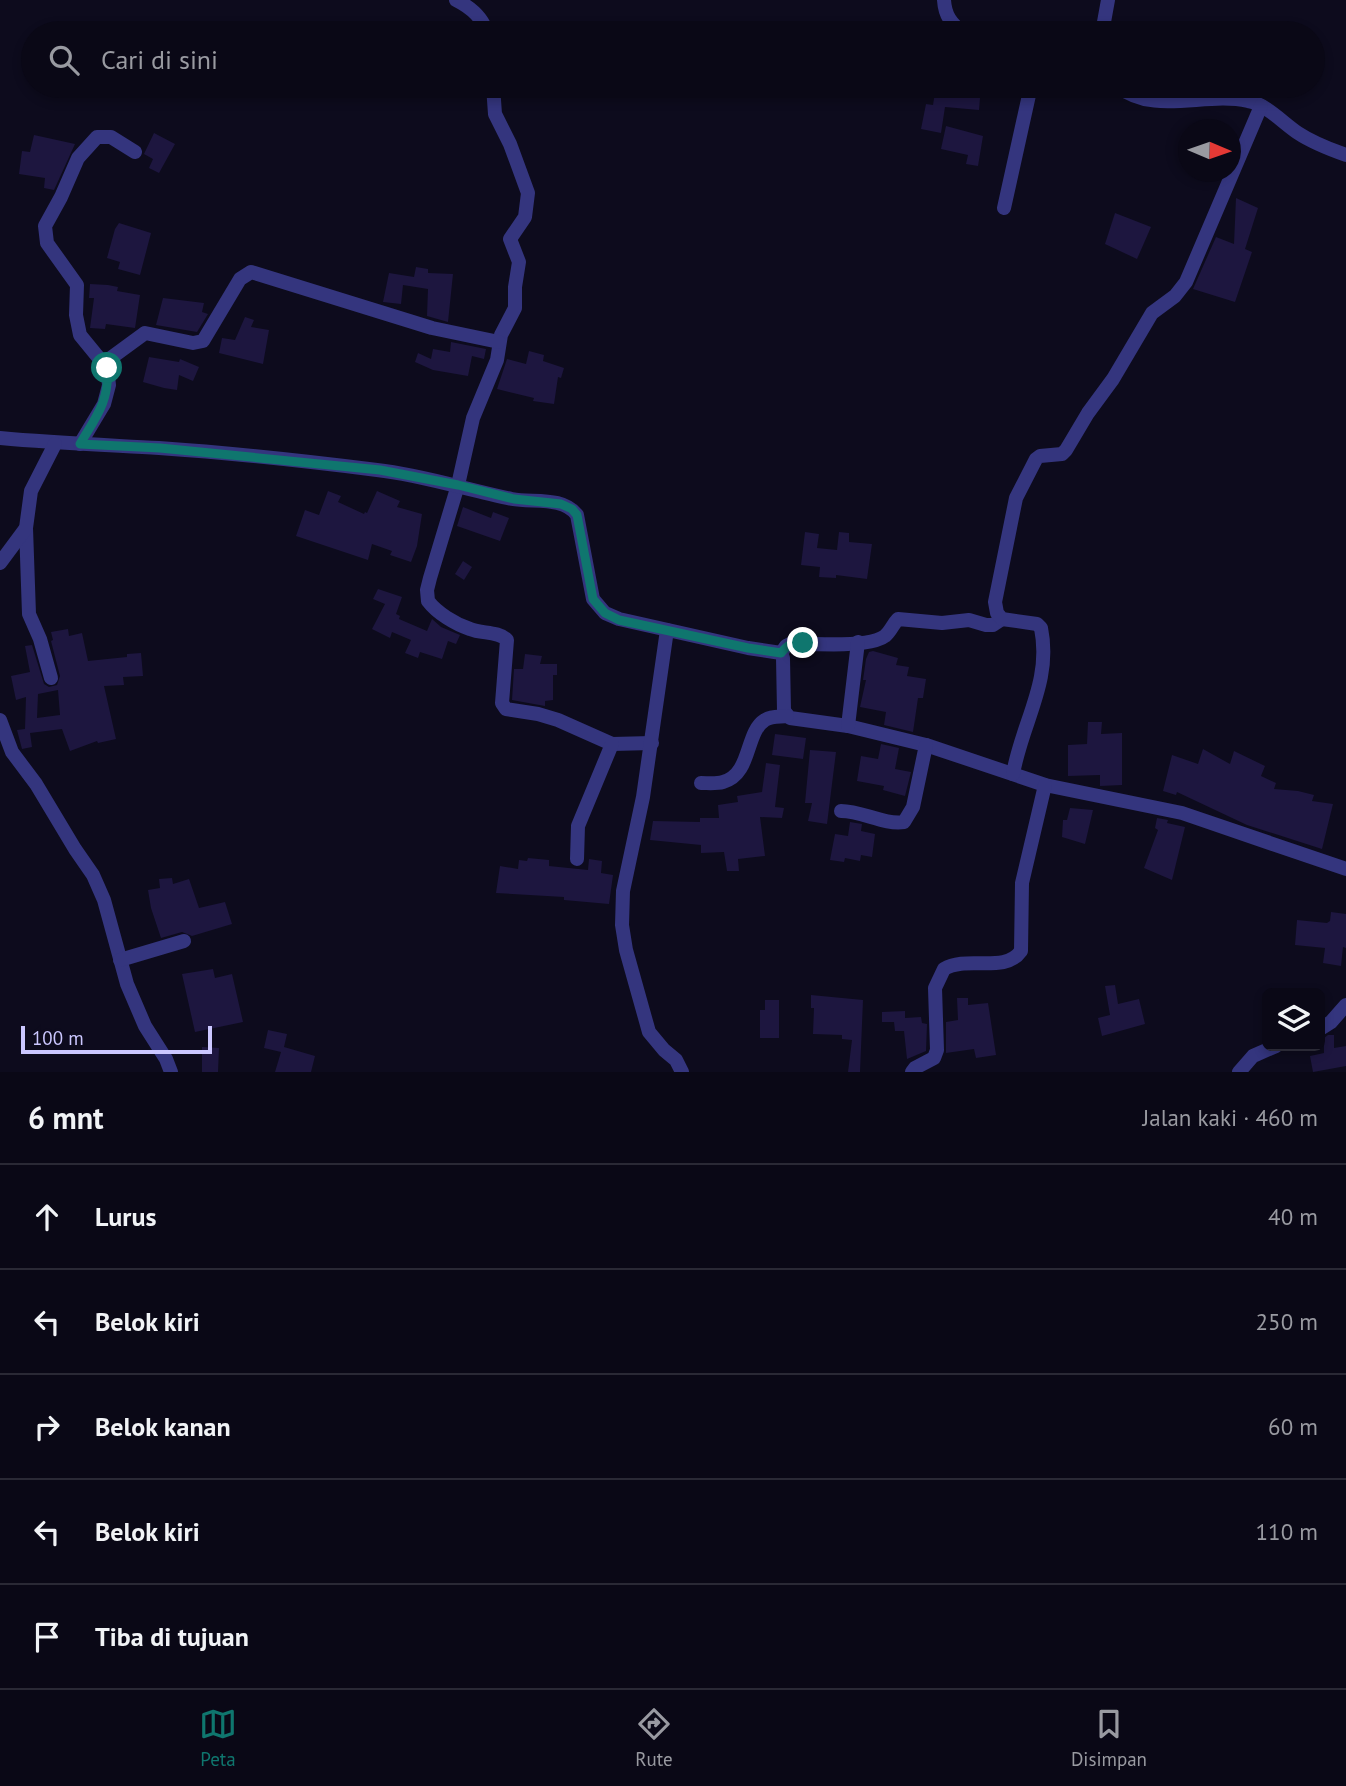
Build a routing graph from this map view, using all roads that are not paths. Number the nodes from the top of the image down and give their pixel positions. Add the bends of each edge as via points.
1 (456, 0) edge
2 (944, 0) edge
3 (1108, 0) edge
4 (481, 21) edge
5 (949, 21) edge
6 (1104, 21) edge
7 (494, 98) edge
8 (1028, 98) edge
9 (1141, 98) edge
10 (1223, 98) edge
11 (1223, 98) edge
12 (1261, 106) junction
13 (135, 152) dead end
14 (1346, 155) edge
15 (1004, 208) dead end
16 (499, 342) junction
17 (104, 363) junction
18 (0, 438) edge
19 (55, 443) junction
20 (80, 444) junction
21 (458, 485) junction
22 (26, 528) junction
23 (0, 563) edge
24 (1002, 619) junction
25 (667, 630) junction
26 (858, 642) junction
27 (781, 653) junction
28 (51, 678) dead end
29 (787, 716) junction
30 (0, 720) edge
31 (848, 726) junction
32 (652, 743) junction
33 (612, 744) junction
34 (926, 744) junction
35 (1013, 774) junction
36 (701, 783) dead end
37 (1045, 785) junction
38 (841, 811) dead end
39 (577, 859) dead end
40 (1346, 869) edge
41 (184, 942) dead end
42 (121, 960) junction
43 (1346, 1005) edge
44 (1325, 1026) edge
45 (1264, 1051) edge
46 (171, 1072) edge
47 (682, 1072) edge
48 (912, 1072) edge
49 (1239, 1072) edge

1 - 4 street
2 - 5 street
3 - 6 street
7 - 16 street via 495,114 528,198 525,217 511,236 519,262 515,308
8 - 15 street
9 - 10 street
11 - 12 street
12 - 14 street via 1312,142
12 - 24 street via 1186,282 1152,313 1066,450 1040,456 1023,481 996,593 997,613
13 - 17 street via 111,136 97,137 78,158 45,226 47,243 77,285 80,335
16 - 17 street via 432,328 251,272 240,279 203,341 145,333
16 - 21 street via 497,360 473,418
17 - 20 street via 109,385 104,404
18 - 19 street
19 - 20 street
19 - 22 street via 31,491
20 - 21 street via 380,470
21 - 25 street via 572,509 598,607 619,620
21 - 33 street via 430,578 430,604 470,630 507,640 504,707 558,720
22 - 23 street
22 - 28 street via 29,614
24 - 26 street via 986,625 969,620 898,619 885,636
24 - 35 street via 1037,624 1042,634 1043,674
25 - 27 street
25 - 32 street
26 - 27 street via 792,643
26 - 31 street
27 - 29 street
29 - 31 street
29 - 36 street via 772,717 759,725 746,760 732,777
30 - 42 street via 12,752 93,875
31 - 34 street
32 - 33 street
32 - 47 street via 623,891 622,925 649,1032
33 - 39 street via 578,826
34 - 35 street
34 - 38 street via 913,807 904,822
35 - 37 street
37 - 40 street via 1182,813
37 - 48 street via 1022,883 1021,951 1004,963 962,962 944,969 936,988 937,1050 934,1058
41 - 42 street
42 - 46 street via 135,1004
43 - 44 street
45 - 49 street

